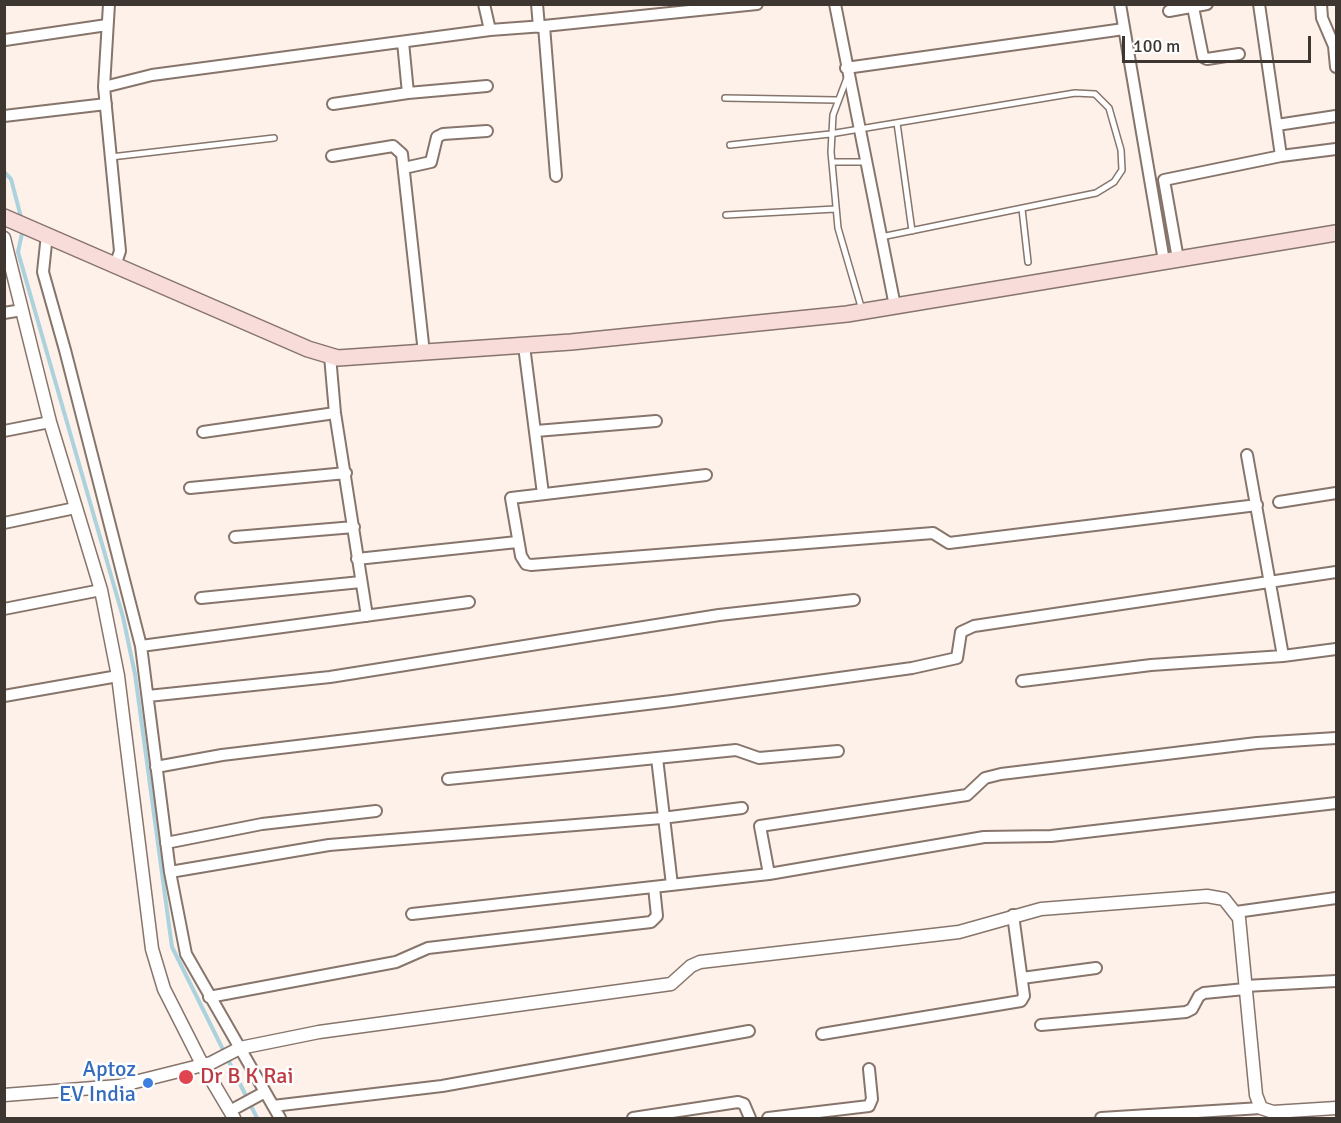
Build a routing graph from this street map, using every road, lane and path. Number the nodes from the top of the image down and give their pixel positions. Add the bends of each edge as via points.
1 (109, 4) edge
2 (484, 4) edge
3 (537, 4) edge
4 (757, 4) edge
5 (835, 4) edge
6 (1120, 4) edge
7 (1207, 4) edge
8 (1259, 4) edge
9 (1321, 4) edge
10 (1193, 7) junction
11 (1169, 11) dead end
12 (107, 25) junction
13 (542, 26) junction
14 (1124, 29) junction
15 (490, 30) junction
16 (5, 40) edge
17 (403, 42) junction
18 (1239, 54) dead end
19 (1336, 68) edge
20 (847, 72) junction
21 (487, 86) dead end
22 (104, 87) junction
23 (408, 93) junction
24 (725, 98) dead end
25 (837, 100) junction
26 (106, 104) junction
27 (333, 104) dead end
28 (4, 116) edge
29 (1336, 116) edge
30 (897, 123) junction
31 (1277, 125) junction
32 (859, 129) junction
33 (487, 131) dead end
34 (830, 134) junction
35 (274, 138) dead end
36 (730, 145) dead end
37 (1336, 149) edge
38 (332, 156) dead end
39 (1281, 156) junction
40 (111, 157) junction
41 (832, 162) junction
42 (866, 162) junction
43 (404, 168) junction
44 (556, 176) dead end
45 (835, 209) junction
46 (1022, 209) junction
47 (726, 215) dead end
48 (18, 222) edge
49 (912, 231) junction
50 (1336, 233) edge
51 (47, 234) junction
52 (881, 237) junction
53 (4, 238) edge
54 (1171, 260) junction
55 (1028, 262) dead end
56 (115, 266) junction
57 (895, 306) junction
58 (22, 310) junction
59 (862, 311) junction
60 (4, 313) edge
61 (525, 346) junction
62 (424, 353) junction
63 (330, 356) junction
64 (335, 413) junction
65 (657, 421) dead end
66 (50, 422) junction
67 (4, 431) edge
68 (536, 431) junction
69 (203, 432) dead end
70 (1247, 455) dead end
71 (346, 473) junction
72 (706, 475) dead end
73 (190, 488) dead end
74 (1336, 493) edge
75 (543, 494) junction
76 (1279, 502) dead end
77 (1257, 506) junction
78 (75, 508) junction
79 (4, 523) edge
80 (354, 527) junction
81 (235, 537) dead end
82 (517, 542) junction
83 (357, 559) junction
84 (1336, 572) edge
85 (1271, 581) junction
86 (361, 582) junction
87 (101, 590) junction
88 (201, 598) dead end
89 (854, 600) dead end
90 (469, 602) dead end
91 (4, 609) edge
92 (367, 616) junction
93 (141, 646) junction
94 (1336, 649) edge
95 (1283, 656) junction
96 (118, 676) junction
97 (1022, 681) dead end
98 (4, 696) edge
99 (148, 696) junction
100 (1336, 738) edge
101 (838, 751) dead end
102 (657, 758) junction
103 (156, 767) junction
104 (448, 779) dead end
105 (1336, 803) edge
106 (742, 808) dead end
107 (376, 811) dead end
108 (662, 818) junction
109 (166, 843) junction
110 (170, 872) junction
111 (769, 874) junction
112 (672, 885) junction
113 (654, 887) junction
114 (1336, 898) edge
115 (1236, 912) junction
116 (412, 914) dead end
117 (1013, 915) junction
118 (1096, 968) dead end
119 (1022, 978) junction
120 (1336, 981) edge
121 (1245, 987) junction
122 (209, 997) junction
123 (1041, 1025) dead end
124 (749, 1031) dead end
125 (822, 1034) dead end
126 (236, 1050) junction
127 (206, 1063) junction
128 (869, 1069) dead end
129 (262, 1093) junction
130 (4, 1095) edge
131 (273, 1106) junction
132 (1261, 1108) junction
133 (1336, 1108) edge
134 (234, 1112) edge
135 (1225, 1114) edge
136 (1302, 1114) edge
137 (1133, 1118) edge
138 (280, 1119) edge
139 (633, 1119) edge
140 (750, 1119) edge
141 (768, 1119) edge
142 (1101, 1119) edge

1 - 12 street
2 - 15 street
3 - 13 street
4 - 13 street
5 - 20 street
6 - 14 street
7 - 10 street
8 - 31 street
9 - 19 street via 1322,18 1334,46
10 - 11 street
10 - 18 street via 1203,57
12 - 16 street
12 - 22 street
13 - 15 street
13 - 44 street
14 - 20 street
14 - 54 street
15 - 17 street
17 - 22 street via 152,75
17 - 23 street
20 - 25 lane
20 - 32 street
21 - 23 street
22 - 26 street
23 - 27 street
24 - 25 lane
25 - 34 lane
26 - 28 street
26 - 40 street
29 - 31 street
30 - 32 lane
30 - 46 lane via 1075,93 1095,94 1109,108 1113,119 1122,162 1119,176 1096,193
30 - 49 lane
31 - 39 street
32 - 34 lane
32 - 42 street
33 - 43 street via 443,134 437,137 431,162
34 - 36 lane
34 - 41 lane
35 - 40 lane
37 - 39 street
38 - 43 street via 393,146 402,154
39 - 54 street via 1164,180
40 - 56 street via 120,252
41 - 42 lane
41 - 45 lane
42 - 52 street
43 - 62 street
45 - 47 lane
45 - 59 lane
46 - 49 lane
46 - 55 lane
48 - 51 main road
49 - 52 lane
50 - 54 main road
51 - 56 main road
51 - 93 street via 42,272
52 - 57 street
53 - 58 street
54 - 57 main road
56 - 63 main road
57 - 59 main road
58 - 60 street
58 - 66 street
59 - 61 main road
61 - 62 main road
61 - 68 street
62 - 63 main road
63 - 64 street
64 - 69 street
64 - 71 street
65 - 68 street
66 - 67 street
66 - 78 street
68 - 75 street
70 - 77 street
71 - 73 street
71 - 80 street
72 - 75 street
74 - 76 street
75 - 82 street via 511,498
77 - 82 street via 949,543 933,532 531,565 523,561
77 - 85 street
78 - 79 street
78 - 87 street
80 - 81 street
80 - 83 street
82 - 83 street
83 - 86 street
84 - 85 street
85 - 95 street
85 - 103 street via 974,626 961,632 957,658 921,666 672,701 222,755
86 - 88 street
86 - 92 street
87 - 91 street
87 - 96 street
89 - 99 street via 719,615 330,676
90 - 92 street
92 - 93 street
93 - 99 street
94 - 95 street
95 - 97 street via 1152,665
96 - 98 street
96 - 127 street via 152,949 164,989
99 - 103 street
100 - 111 street via 1257,743 1001,774 985,778 967,795 760,825
101 - 102 street via 759,758 736,750
102 - 104 street
102 - 108 street
103 - 109 street
105 - 111 street via 1051,836 984,837
106 - 108 street
107 - 109 street via 262,824
108 - 110 street via 329,845
108 - 112 street
109 - 110 street
110 - 122 street via 186,954
111 - 112 street
112 - 113 street
113 - 116 street
113 - 122 street via 657,916 651,922 428,948 396,962
114 - 115 street
115 - 117 street via 1224,899 1207,896
115 - 121 street via 1241,928
117 - 119 street
117 - 126 street via 959,932 700,962 671,984 319,1032
118 - 119 street
119 - 125 street via 1024,998 1018,1002
120 - 121 street
121 - 123 street via 1204,993 1186,1012
121 - 132 street
122 - 126 street
124 - 131 street via 442,1086
126 - 127 street
126 - 129 street
127 - 130 street via 118,1086
127 - 134 street
128 - 141 street via 869,1106
129 - 131 street
129 - 134 street
131 - 138 street
132 - 135 street
132 - 136 street
133 - 136 street
135 - 137 street
137 - 142 street
139 - 140 street via 738,1102 744,1104

